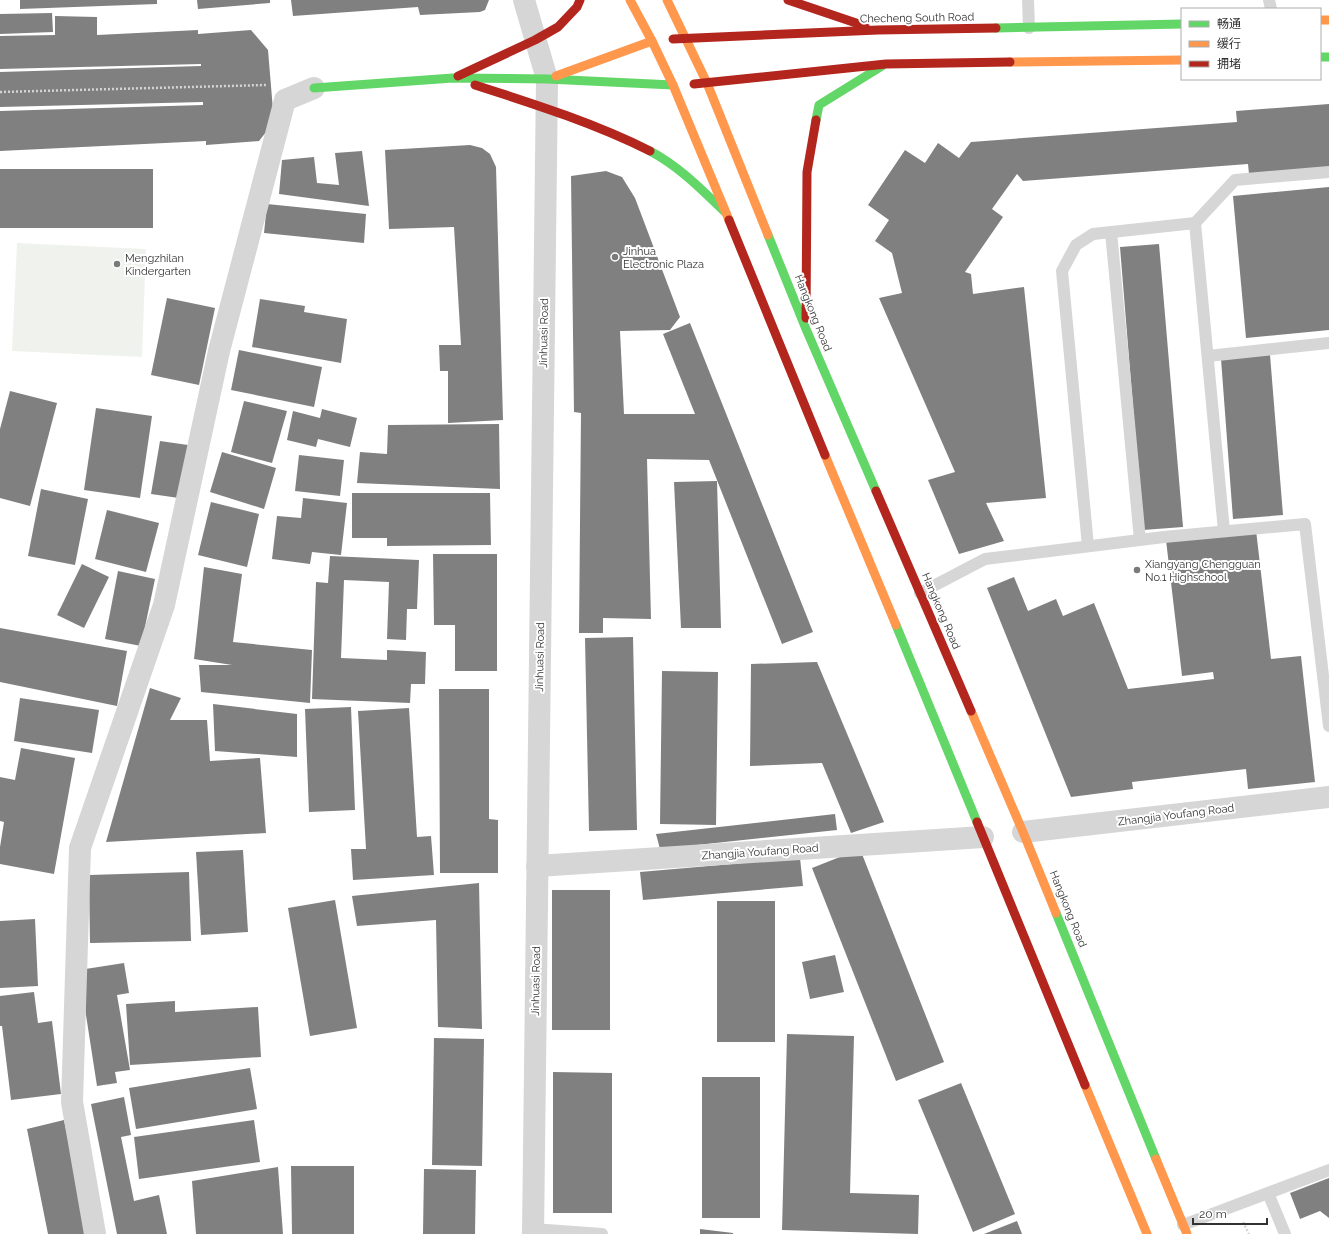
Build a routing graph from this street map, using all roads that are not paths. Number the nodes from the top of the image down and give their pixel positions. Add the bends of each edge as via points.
1 (524, 0) edge
2 (580, 0) edge
3 (630, 0) edge
4 (667, 0) edge
5 (788, 0) edge
6 (1028, 0) edge
7 (1181, 24) edge
8 (1029, 28) junction
9 (878, 30) junction
10 (686, 38) junction
11 (535, 40) junction
12 (659, 40) junction
13 (1181, 60) edge
14 (886, 64) junction
15 (453, 78) junction
16 (547, 79) junction
17 (707, 83) junction
18 (680, 84) junction
19 (314, 88) joint
20 (546, 108) junction
21 (1329, 172) edge
22 (726, 213) junction
23 (1195, 223) junction
24 (1111, 232) junction
25 (806, 329) junction
26 (1329, 343) edge
27 (1208, 356) junction
28 (1224, 531) junction
29 (1140, 540) junction
30 (1088, 546) junction
31 (920, 593) junction
32 (1329, 726) edge
33 (1329, 797) edge
34 (1023, 832) junction
35 (983, 837) junction
36 (537, 866) junction
37 (1329, 1170) edge
38 (1268, 1193) junction
39 (1185, 1230) edge
40 (533, 1231) edge
41 (95, 1234) edge
42 (602, 1234) edge
43 (1147, 1234) edge
44 (1284, 1234) edge

1 - 11 street, Jinhuasi Road
2 - 11 main road via 577,7 558,27
3 - 12 main road
4 - 10 main road, Hangkong Road
5 - 9 main road
6 - 8 lane
7 - 8 main road, Checheng South Road
8 - 9 main road, Checheng South Road
9 - 10 main road, Checheng South Road
10 - 12 main road, Checheng South Road
10 - 17 main road, Hangkong Road
11 - 15 main road
11 - 16 street, Jinhuasi Road
12 - 16 main road, Checheng South Road
12 - 18 main road
13 - 14 main road
14 - 17 main road
14 - 25 main road via 819,105 807,172
15 - 16 main road
15 - 19 main road
15 - 20 main road
16 - 18 main road
16 - 20 street, Jinhuasi Road
17 - 18 main road
17 - 25 main road, Hangkong Road
18 - 22 main road
19 - 41 street via 285,100 219,351 164,605 80,848 72,1102
20 - 22 main road via 622,137 659,156 686,175
20 - 36 street, Jinhuasi Road
21 - 23 lane via 1234,180
22 - 35 main road
23 - 24 lane
23 - 27 lane
24 - 29 lane
24 - 30 lane via 1093,234 1076,245 1062,271
25 - 31 main road, Hangkong Road
26 - 27 lane
27 - 28 lane
28 - 29 lane
28 - 32 lane via 1305,524
29 - 30 lane
30 - 31 lane via 985,559
31 - 34 main road, Hangkong Road
33 - 34 street, Zhangjia Youfang Road
34 - 39 main road, Hangkong Road
35 - 36 street, Zhangjia Youfang Road
35 - 43 main road
36 - 40 street, Jinhuasi Road
37 - 38 lane
38 - 39 lane
38 - 44 lane
40 - 42 lane

